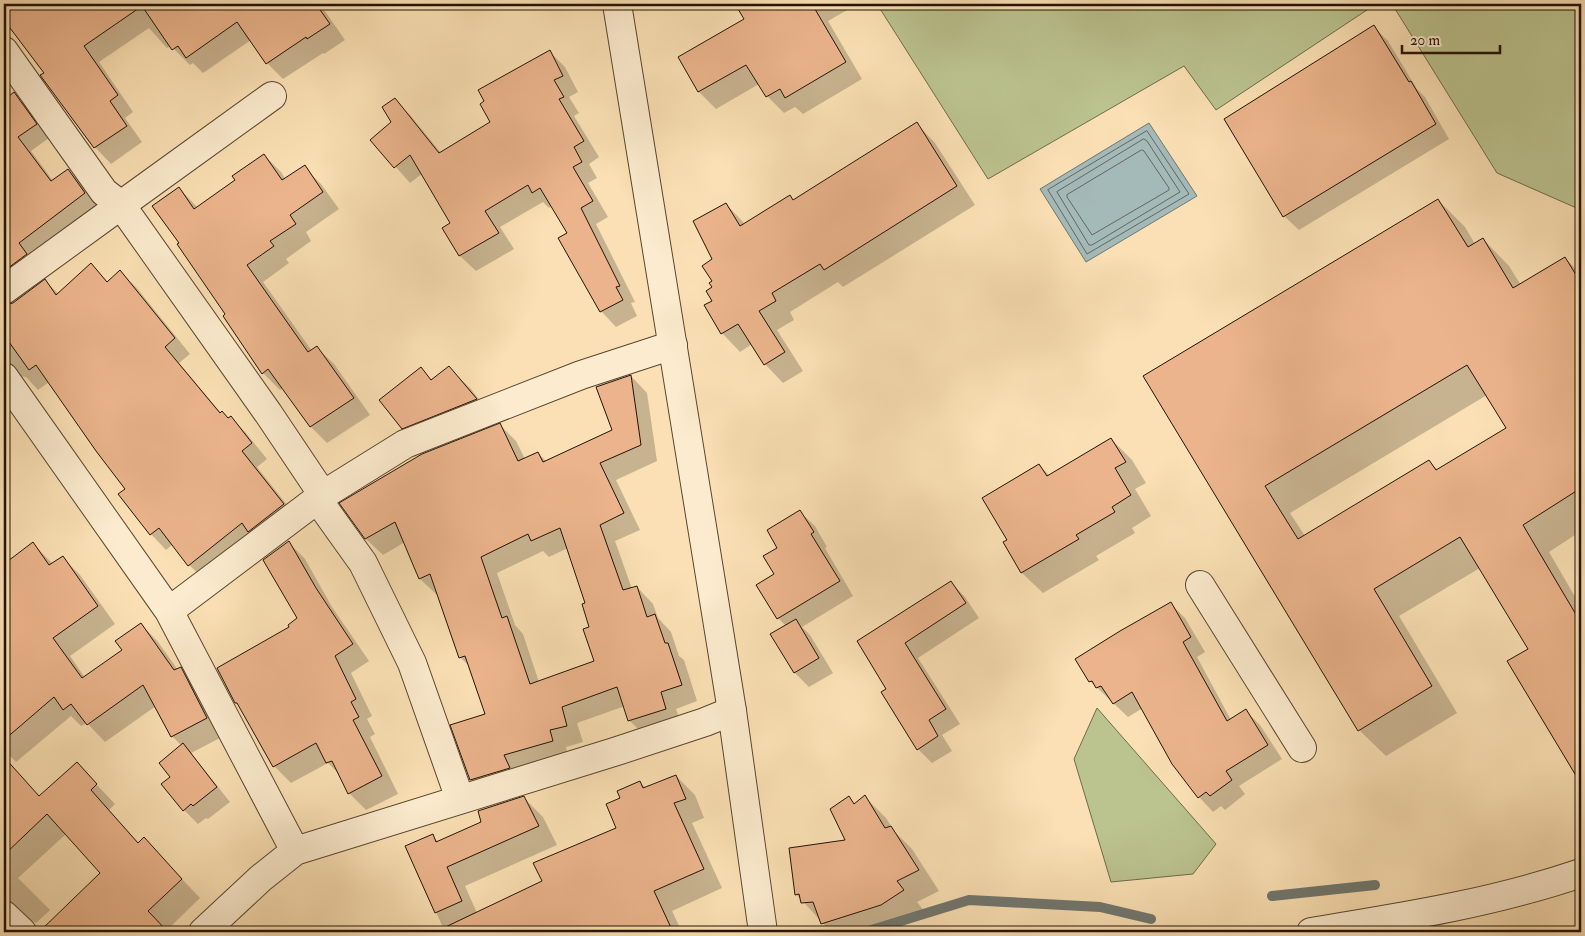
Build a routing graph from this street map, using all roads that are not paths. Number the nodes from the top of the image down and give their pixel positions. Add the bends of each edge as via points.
1 (617, 4) edge
2 (4, 51) edge
3 (272, 96) dead end
4 (121, 205) junction
5 (4, 290) edge
6 (673, 345) junction
7 (4, 376) edge
8 (321, 498) junction
9 (1200, 585) dead end
10 (169, 611) junction
11 (732, 712) junction
12 (1302, 748) dead end
13 (460, 799) junction
14 (296, 851) junction
15 (1581, 873) edge
16 (4, 915) edge
17 (22, 932) edge
18 (203, 932) edge
19 (764, 932) edge
20 (1311, 932) edge

1 - 6 street
2 - 4 street via 104,192
3 - 4 street
4 - 5 street
4 - 8 street via 268,413
6 - 8 street via 581,375 404,444
6 - 11 street
7 - 10 street
8 - 10 street
8 - 13 street via 363,562 412,663
9 - 12 street
10 - 14 street
11 - 13 street
11 - 19 street
13 - 14 street
14 - 18 street via 260,878
15 - 20 street via 1536,888 1454,908
16 - 17 street

